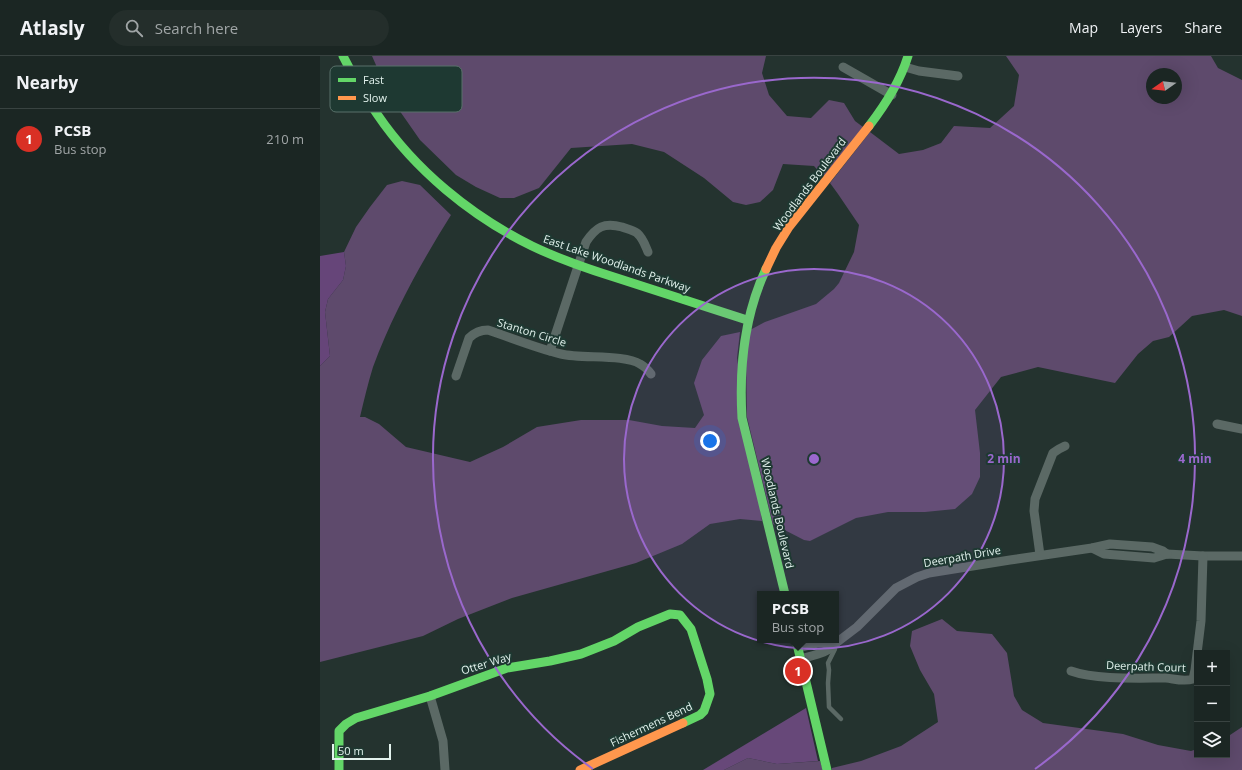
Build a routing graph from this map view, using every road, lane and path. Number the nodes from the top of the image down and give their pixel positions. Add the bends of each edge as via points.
1 (344, 56) edge
2 (908, 56) edge
3 (349, 66) edge
4 (843, 67) dead end
5 (905, 67) junction
6 (958, 76) dead end
7 (892, 95) junction
8 (376, 112) edge
9 (648, 252) dead end
10 (579, 265) junction
11 (747, 320) junction
12 (550, 351) junction
13 (651, 374) dead end
14 (456, 376) dead end
15 (1217, 424) dead end
16 (1242, 429) edge
17 (1065, 446) dead end
18 (1040, 555) junction
19 (1203, 556) junction
20 (1242, 556) edge
21 (784, 591) edge
22 (680, 615) joint
23 (839, 640) edge
24 (818, 643) edge
25 (836, 643) edge
26 (837, 643) edge
27 (797, 644) edge
28 (800, 659) junction
29 (1071, 671) dead end
30 (430, 696) junction
31 (841, 719) dead end
32 (339, 770) edge
33 (445, 770) edge
34 (580, 770) edge
35 (827, 770) edge

1 - 3 street, East Lake Woodlands Parkway
2 - 5 street, Woodlands Boulevard
4 - 7 street
5 - 6 street
5 - 7 street, Woodlands Boulevard
7 - 11 street, Woodlands Boulevard via 790,226 761,277
8 - 10 street, East Lake Woodlands Parkway via 404,149 428,174 463,203 496,226 532,246
9 - 10 street via 637,233 619,226 602,226 589,238
10 - 11 street, East Lake Woodlands Parkway
10 - 12 street
11 - 21 street, Woodlands Boulevard via 741,357 742,418
12 - 13 street, Stanton Circle via 572,356 633,361
12 - 14 street, Stanton Circle via 483,330 469,338
15 - 16 street
17 - 18 street via 1053,453 1035,499 1034,511
18 - 19 street, Deerpath Drive via 1110,544 1159,548 1167,554
18 - 23 street, Deerpath Drive via 917,576 896,588 857,627
19 - 20 street, Deerpath Drive
19 - 29 street, Deerpath Court via 1201,622 1193,679 1187,681 1113,677
22 - 30 street, Otter Way via 670,614 581,654 506,668
22 - 34 street, Fishermens Bend via 691,629 707,679 710,694 704,711 667,731
24 - 27 street
25 - 28 street, Deerpath Drive via 825,653
26 - 31 lane via 828,663 828,697 829,707
27 - 28 street
28 - 35 street
30 - 32 street, Otter Way via 356,718 346,724 338,734
30 - 33 street via 443,741

